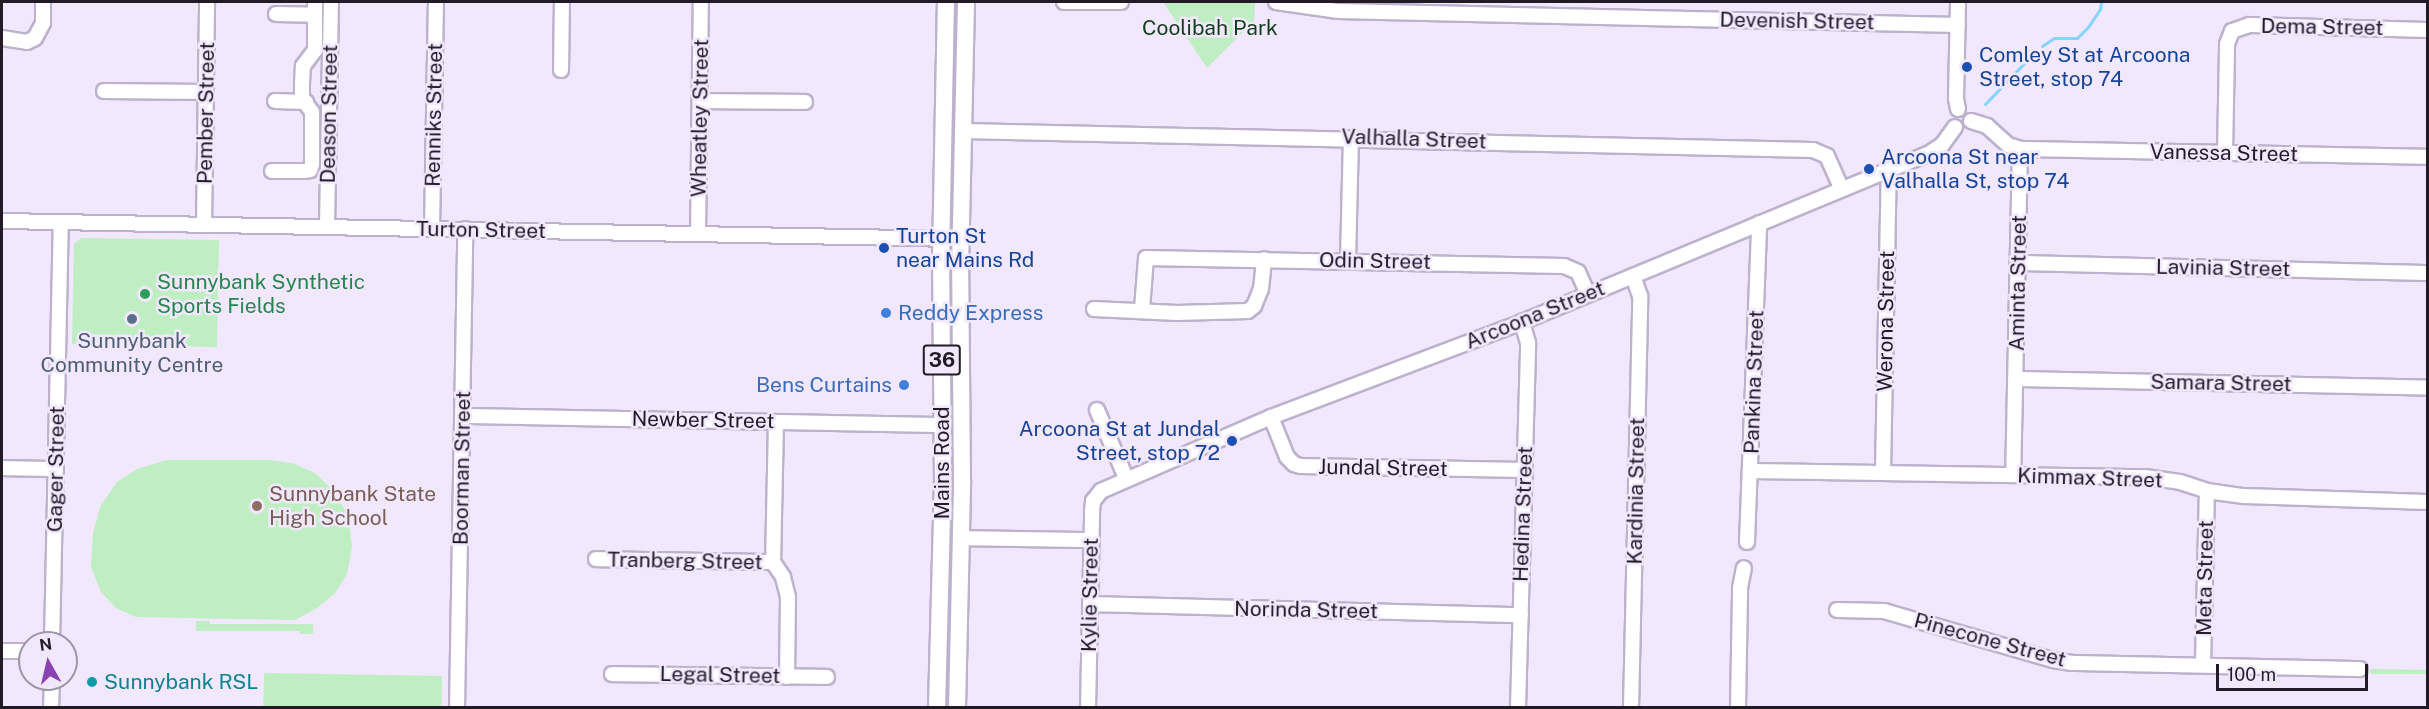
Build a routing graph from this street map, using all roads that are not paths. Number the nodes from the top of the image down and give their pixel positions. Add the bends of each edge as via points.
1 (43, 2) edge
2 (207, 2) edge
3 (332, 2) edge
4 (436, 2) edge
5 (562, 2) edge
6 (701, 2) edge
7 (946, 2) edge
8 (966, 2) edge
9 (1064, 2) edge
10 (1121, 2) edge
11 (1276, 2) edge
12 (1958, 2) edge
13 (315, 8) edge
14 (1503, 8) edge
15 (276, 14) dead end
16 (1958, 25) junction
17 (2427, 30) edge
18 (2, 38) edge
19 (561, 70) dead end
20 (104, 91) dead end
21 (206, 93) junction
22 (700, 100) junction
23 (275, 101) dead end
24 (306, 102) junction
25 (805, 102) dead end
26 (1958, 109) junction
27 (1971, 121) junction
28 (1955, 128) junction
29 (963, 130) junction
30 (1351, 138) junction
31 (2020, 149) junction
32 (2225, 153) junction
33 (2427, 157) edge
34 (1889, 170) junction
35 (272, 171) dead end
36 (1842, 189) junction
37 (2, 221) edge
38 (61, 222) junction
39 (1759, 223) junction
40 (204, 224) junction
41 (327, 227) junction
42 (432, 228) junction
43 (465, 229) junction
44 (698, 234) junction
45 (941, 239) junction
46 (961, 239) junction
47 (1264, 259) junction
48 (1348, 260) junction
49 (2019, 263) junction
50 (2427, 273) edge
51 (1633, 276) junction
52 (1588, 294) junction
53 (1094, 309) dead end
54 (1142, 309) junction
55 (1522, 322) junction
56 (2015, 379) junction
57 (2427, 388) edge
58 (1097, 410) dead end
59 (463, 416) junction
60 (1271, 417) junction
61 (776, 422) junction
62 (942, 425) junction
63 (2, 468) edge
64 (56, 469) junction
65 (1525, 470) junction
66 (1751, 471) junction
67 (1884, 472) junction
68 (2013, 475) junction
69 (1126, 478) junction
70 (962, 480) junction
71 (943, 481) junction
72 (1106, 488) joint
73 (2207, 491) junction
74 (2427, 502) edge
75 (961, 538) junction
76 (1092, 540) junction
77 (1748, 542) dead end
78 (596, 559) dead end
79 (773, 562) junction
80 (1744, 568) dead end
81 (1090, 604) junction
82 (1837, 610) dead end
83 (1521, 615) junction
84 (52, 631) edge
85 (2, 651) edge
86 (18, 651) edge
87 (2203, 664) junction
88 (2360, 669) dead end
89 (612, 674) dead end
90 (787, 676) junction
91 (827, 677) dead end
92 (52, 691) edge
93 (51, 708) edge
94 (457, 708) edge
95 (937, 708) edge
96 (957, 708) edge
97 (1088, 708) edge
98 (1518, 708) edge
99 (1631, 708) edge
100 (1738, 708) edge

1 - 18 street via 43,24 35,38 27,42
2 - 21 street, Pember Street
3 - 41 street, Deason Street
4 - 42 street, Renniks Street
5 - 19 street
6 - 22 street, Wheatley Street
7 - 45 main road, Mains Road / 36
8 - 29 main road, Mains Road / 36
9 - 10 street
11 - 14 street, Devenish Street via 1338,11
12 - 16 street
13 - 15 street
13 - 24 street via 315,50 303,66 302,98
14 - 16 street, Devenish Street
16 - 26 street
17 - 32 street, Dema Street via 2249,25 2232,32 2227,44
20 - 21 street
21 - 40 street, Pember Street
22 - 25 street
22 - 44 street, Wheatley Street
23 - 24 street
24 - 35 street via 312,112 310,170
26 - 27 street via 1968,111
26 - 28 street via 1951,115
27 - 28 street via 1965,128
27 - 31 street via 1987,126 2008,145
28 - 34 street, Arcoona Street via 1942,145 1928,154
29 - 30 street, Valhalla Street
29 - 46 main road, Mains Road / 36
30 - 36 street, Valhalla Street via 1814,150 1827,156
30 - 48 street
31 - 32 street, Vanessa Street
31 - 49 street, Aminta Street
32 - 33 street, Vanessa Street
34 - 36 street, Arcoona Street
34 - 67 street, Werona Street
36 - 39 street, Arcoona Street
37 - 38 street, Turton Street
38 - 40 street, Turton Street
38 - 64 street, Gager Street
39 - 51 street, Arcoona Street
39 - 66 street, Pankina Street
40 - 41 street, Turton Street
41 - 42 street, Turton Street
42 - 43 street, Turton Street
43 - 44 street, Turton Street
43 - 59 street, Boorman Street
44 - 45 street, Turton Street
45 - 46 street, Turton Street
45 - 62 main road, Mains Road / 36
46 - 70 main road, Mains Road / 36
47 - 48 street, Odin Street
47 - 54 street via 1261,289 1248,311
47 - 54 street, Odin Street via 1146,258
48 - 52 street, Odin Street via 1564,266 1578,272
49 - 50 street, Lavinia Street
49 - 56 street, Aminta Street
51 - 52 street, Arcoona Street
51 - 99 street, Kardinia Street via 1640,296
52 - 55 street, Arcoona Street
53 - 54 street
55 - 60 street, Arcoona Street
55 - 65 street, Hedina Street via 1528,343
56 - 57 street, Samara Street
56 - 68 street, Aminta Street
58 - 69 street
59 - 61 street, Newber Street
59 - 94 street, Boorman Street
60 - 65 street, Jundal Street via 1287,457 1300,466
60 - 69 street, Arcoona Street
61 - 62 street, Newber Street
61 - 79 street
62 - 71 main road, Mains Road / 36
63 - 64 street
64 - 84 street, Gager Street
65 - 83 street, Hedina Street
66 - 67 street, Kimmax Street
66 - 77 street, Pankina Street
67 - 68 street, Kimmax Street
68 - 73 street, Kimmax Street via 2145,477
69 - 72 street, Arcoona Street
70 - 71 main road
70 - 75 main road, Mains Road / 36
71 - 95 main road, Mains Road / 36
72 - 76 street, Kylie Street via 1093,501
73 - 74 street, Kimmax Street via 2290,499
73 - 87 street, Meta Street
75 - 76 street
75 - 96 main road, Mains Road / 36
76 - 81 street, Kylie Street
78 - 79 street, Tranberg Street
79 - 90 street via 783,577 788,597
80 - 100 street via 1740,588
81 - 83 street, Norinda Street
81 - 97 street, Kylie Street
82 - 87 street, Pinecone Street via 1884,611 2053,660
83 - 98 street, Hedina Street
85 - 86 street
87 - 88 street, Pinecone Street
89 - 90 street, Legal Street
90 - 91 street, Legal Street
92 - 93 street

